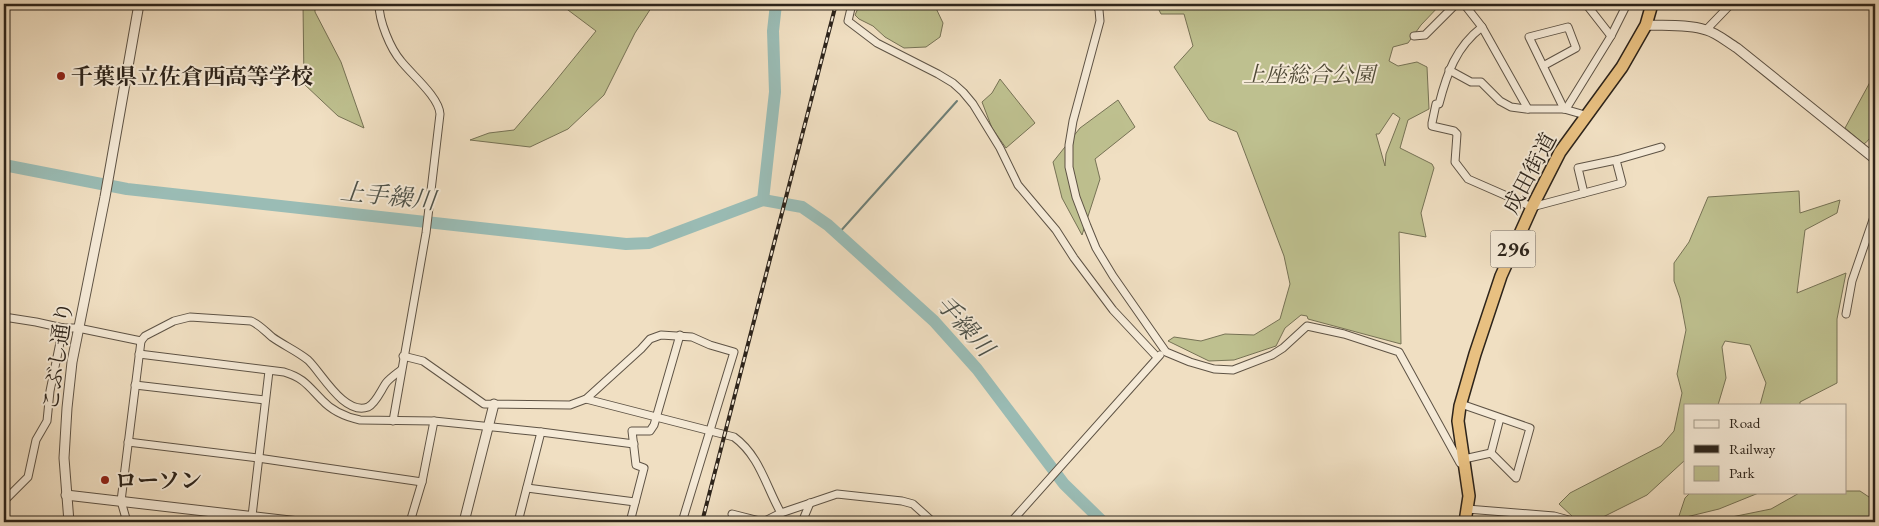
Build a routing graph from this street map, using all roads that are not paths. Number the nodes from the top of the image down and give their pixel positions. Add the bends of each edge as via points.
1 (138, 4) edge
2 (379, 4) edge
3 (852, 4) edge
4 (1096, 4) edge
5 (1456, 4) edge
6 (1464, 4) edge
7 (1586, 4) edge
8 (1627, 4) edge
9 (1652, 4) edge
10 (1731, 4) edge
11 (1646, 25) junction
12 (1482, 27) junction
13 (1706, 30) junction
14 (1414, 36) dead end
15 (1611, 36) junction
16 (1543, 66) junction
17 (1449, 70) junction
18 (1528, 109) junction
19 (1566, 109) junction
20 (1585, 115) junction
21 (1661, 147) dead end
22 (1875, 159) edge
23 (1616, 160) junction
24 (1584, 193) junction
25 (1532, 207) junction
26 (1875, 214) edge
27 (1846, 314) dead end
28 (4, 317) edge
29 (64, 328) junction
30 (78, 328) junction
31 (680, 335) junction
32 (141, 341) junction
33 (1166, 352) junction
34 (139, 354) junction
35 (404, 356) junction
36 (1157, 357) junction
37 (401, 370) junction
38 (268, 371) junction
39 (135, 385) junction
40 (586, 399) junction
41 (265, 400) junction
42 (494, 404) junction
43 (1461, 404) junction
44 (656, 416) junction
45 (1500, 418) junction
46 (393, 421) junction
47 (434, 421) junction
48 (489, 426) junction
49 (710, 430) junction
50 (541, 432) junction
51 (128, 442) junction
52 (634, 444) junction
53 (1491, 453) junction
54 (258, 458) junction
55 (1464, 460) junction
56 (422, 482) junction
57 (527, 488) junction
58 (66, 495) junction
59 (4, 501) edge
60 (121, 501) junction
61 (635, 502) junction
62 (810, 503) junction
63 (1467, 509) junction
64 (780, 513) junction
65 (732, 514) dead end
66 (252, 516) junction
67 (226, 518) edge
68 (279, 521) edge
69 (70, 522) edge
70 (127, 522) edge
71 (299, 522) edge
72 (410, 522) edge
73 (464, 522) edge
74 (518, 522) edge
75 (630, 522) edge
76 (682, 522) edge
77 (802, 522) edge
78 (845, 522) edge
79 (860, 522) edge
80 (933, 522) edge
81 (1011, 522) edge
82 (1465, 522) edge
83 (1576, 522) edge

1 - 30 street, こぶし通り via 105,197
2 - 35 street via 385,31 400,60 440,109 426,233
3 - 36 street via 848,20 877,43 938,74 963,92 1000,148 1018,185 1056,230 1113,310
4 - 33 street via 1100,10 1100,21 1072,121 1069,167 1076,197 1096,248
5 - 14 street via 1425,35
6 - 12 street
7 - 15 street
8 - 15 street
9 - 11 highway, 成田街道 / 296
10 - 13 street
11 - 13 street
11 - 20 highway, 成田街道 / 296 via 1622,67
12 - 17 street via 1468,38
12 - 18 street
13 - 22 street via 1737,48
15 - 19 street
16 - 16 street via 1528,37 1568,27 1576,48
16 - 19 street
17 - 18 street via 1471,82 1481,82 1511,107
17 - 25 street via 1439,104 1436,104 1432,126 1458,134 1456,162 1468,179
18 - 19 street
19 - 20 street
20 - 25 highway, 成田街道 / 296 via 1560,152
21 - 23 street
23 - 24 street via 1622,183
23 - 24 street via 1578,168
24 - 25 street
25 - 43 highway, 成田街道 / 296 via 1501,276
26 - 27 street via 1852,281
28 - 29 street
29 - 30 street
29 - 59 street via 47,421 36,440 28,477
30 - 32 street
30 - 58 street, こぶし通り via 67,408
31 - 40 street via 660,335 650,339
31 - 44 street
31 - 49 street via 734,352
32 - 34 street
32 - 37 street via 174,321 190,317 251,321 309,361 332,392 361,408 368,407 387,381
33 - 36 street
33 - 55 street via 1214,369 1232,370 1278,352 1307,326 1398,352 1460,463
34 - 38 street
34 - 39 street
35 - 37 street
35 - 42 street via 423,361 480,402
36 - 81 street
37 - 46 street
38 - 41 street
38 - 46 street via 295,375 323,402 352,418
39 - 41 street
39 - 51 street
40 - 42 street via 570,405
40 - 44 street
41 - 54 street
42 - 48 street
43 - 45 street
43 - 55 highway, 成田街道 / 296 via 1458,421
44 - 49 street
44 - 52 street via 650,431 632,431
45 - 53 street
45 - 53 street via 1530,428 1516,478
46 - 47 street
47 - 48 street
47 - 56 street
48 - 50 street
48 - 73 street
49 - 64 street via 734,437 746,445
49 - 76 street
50 - 52 street
50 - 57 street
51 - 54 street
51 - 60 street
52 - 61 street via 636,465 644,468
53 - 55 street
54 - 56 street
54 - 66 street
55 - 63 highway, 成田街道 / 296 via 1469,496
56 - 72 street
57 - 61 street
57 - 74 street
58 - 60 street
58 - 69 street, こぶし通り
60 - 67 street
60 - 70 street
61 - 75 street
62 - 64 street
62 - 77 street
62 - 80 street via 837,494 902,501 913,504
63 - 82 highway, 成田街道 / 296
63 - 83 street via 1554,516
64 - 65 street via 763,522
66 - 67 street
66 - 68 street
68 - 71 street
78 - 79 street

